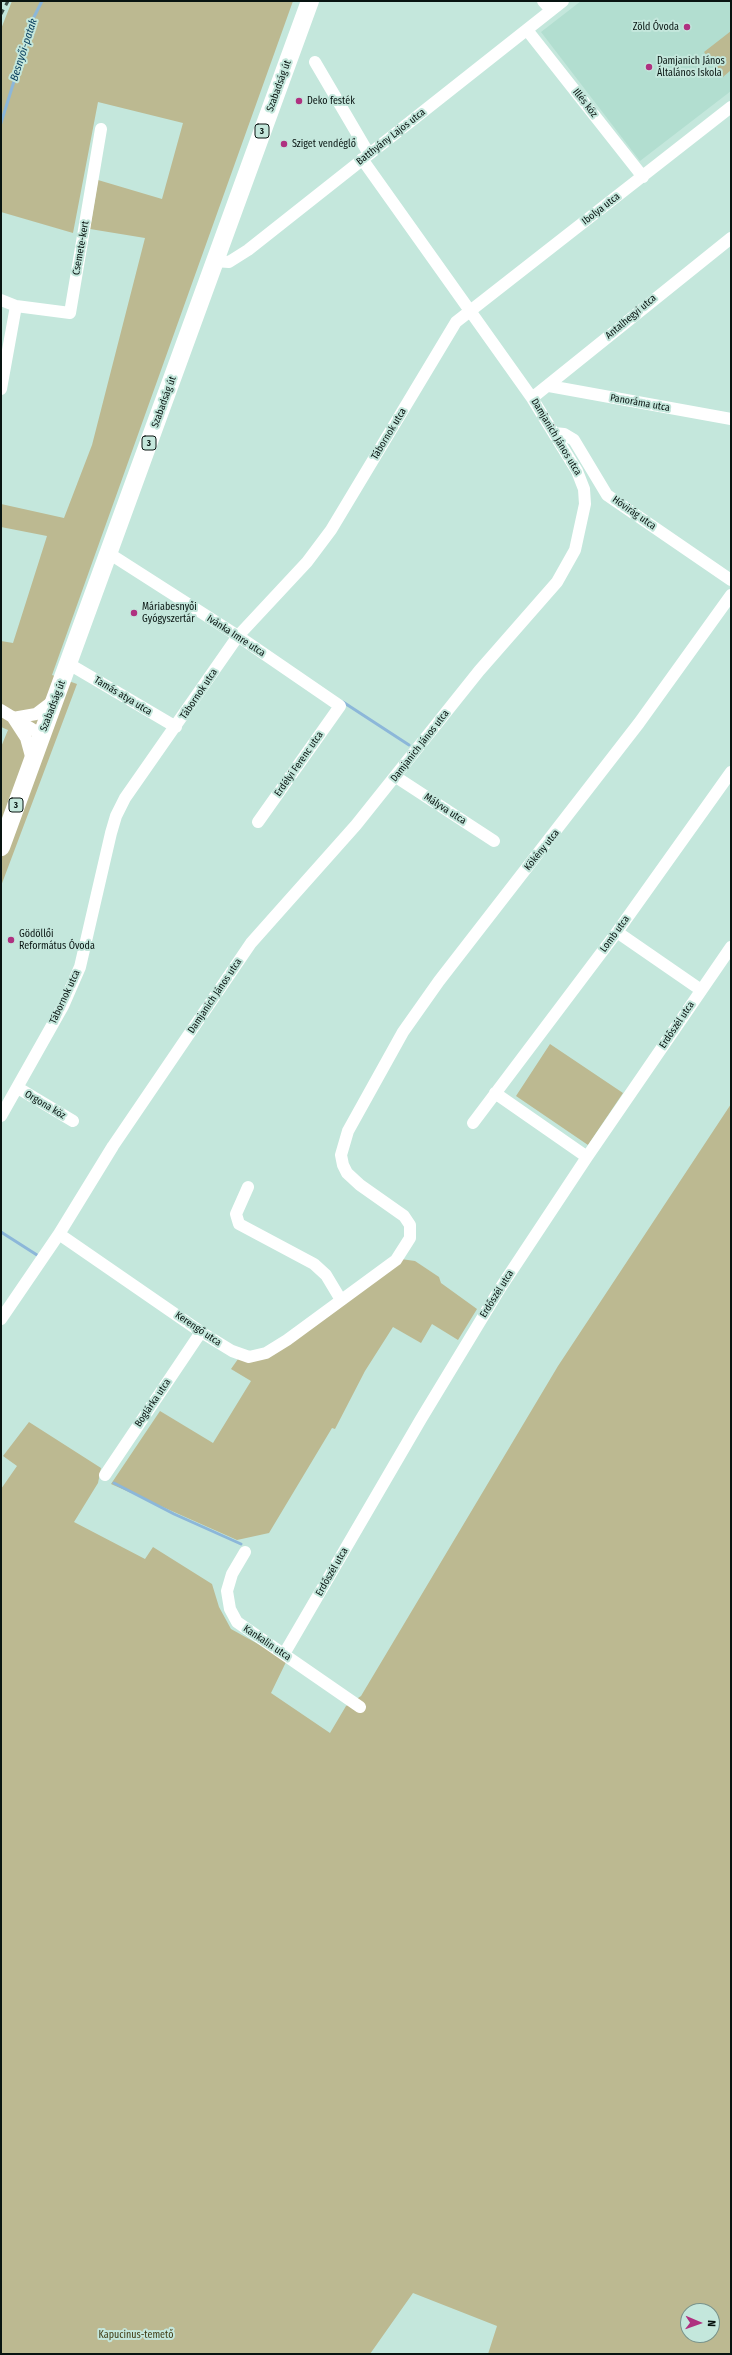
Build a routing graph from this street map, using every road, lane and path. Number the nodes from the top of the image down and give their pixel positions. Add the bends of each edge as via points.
1 (310, 1) edge
2 (543, 1) edge
3 (563, 1) edge
4 (551, 10) junction
5 (527, 30) junction
6 (315, 62) dead end
7 (731, 107) edge
8 (101, 129) dead end
9 (365, 156) junction
10 (642, 177) junction
11 (731, 238) edge
12 (214, 261) junction
13 (1, 300) edge
14 (16, 306) junction
15 (470, 310) junction
16 (549, 386) junction
17 (1, 389) edge
18 (532, 398) junction
19 (731, 419) edge
20 (554, 433) junction
21 (110, 554) junction
22 (731, 580) edge
23 (731, 595) edge
24 (238, 636) junction
25 (69, 664) junction
26 (56, 699) junction
27 (340, 706) joint
28 (1, 710) edge
29 (13, 718) junction
30 (176, 727) junction
31 (42, 735) junction
32 (32, 762) junction
33 (731, 772) edge
34 (396, 777) junction
35 (258, 822) dead end
36 (494, 841) dead end
37 (1, 847) edge
38 (617, 932) junction
39 (731, 947) edge
40 (701, 990) junction
41 (18, 1088) junction
42 (495, 1093) junction
43 (360, 1109) joint
44 (1, 1116) edge
45 (73, 1121) dead end
46 (473, 1123) dead end
47 (587, 1157) junction
48 (248, 1187) dead end
49 (59, 1234) junction
50 (341, 1300) junction
51 (1, 1319) edge
52 (201, 1332) junction
53 (105, 1475) dead end
54 (245, 1552) dead end
55 (284, 1654) junction
56 (360, 1707) dead end

1 - 12 main road, Szabadság út / 3
2 - 4 street
3 - 4 street, Batthyány Lajos utca
4 - 5 street, Batthyány Lajos utca
5 - 9 street, Batthyány Lajos utca
5 - 10 street, Illés köz
6 - 9 street, Damjanich János utca
7 - 10 street, Ibolya utca
8 - 14 street, Csemete-kert via 70,313
9 - 12 street, Batthyány Lajos utca via 239,256 230,262
9 - 15 street, Damjanich János utca
10 - 15 street, Ibolya utca
11 - 16 street, Antalhegyi utca via 666,288
12 - 21 main road, Szabadság út / 3
13 - 14 street, Csemete-kert
14 - 17 street
15 - 18 street, Damjanich János utca
15 - 24 street, Tábornok utca via 456,322 319,547
16 - 18 street, Antalhegyi utca
16 - 19 street, Panoráma utca
18 - 20 street, Damjanich János utca
20 - 22 street, Hóvirág utca via 564,434 574,440 607,495
20 - 34 street, Damjanich János utca via 577,471 585,495 581,526 570,563 557,582 479,671
21 - 24 street, Ivánka Imre utca
21 - 25 main road, Szabadság út / 3
23 - 43 street, Kökény utca via 639,724 439,981 403,1032
24 - 27 street, Ivánka Imre utca
24 - 30 street, Tábornok utca
25 - 26 main road, Szabadság út / 3
25 - 30 street, Tamás atya utca
26 - 29 street via 36,714
26 - 31 main road, Szabadság út / 3
27 - 35 street, Erdélyi Ferenc utca
28 - 29 street
29 - 31 street
29 - 32 street via 26,738
30 - 41 street, Tábornok utca via 125,798 116,816 80,967 63,1006
31 - 32 main road, Szabadság út / 3
32 - 37 main road, Szabadság út / 3
33 - 38 street, Lomb utca
34 - 36 street, Mályva utca
34 - 49 street, Damjanich János utca via 356,826 251,943 113,1146
38 - 40 street
38 - 42 street, Lomb utca
39 - 40 street, Erdőszél utca
40 - 47 street, Erdőszél utca
41 - 44 street, Tábornok utca
41 - 45 street, Orgona köz
42 - 46 street, Lomb utca
42 - 47 street
43 - 50 street, Kerengő utca via 345,1140 341,1155 342,1165 354,1180 404,1216 410,1225 411,1234 406,1248 396,1260
47 - 55 street, Erdőszél utca via 474,1331
48 - 50 street via 236,1214 239,1224 314,1264 326,1275
49 - 51 street, Damjanich János utca
49 - 52 street, Kerengő utca
50 - 52 street, Kerengő utca via 287,1340 256,1356 240,1355
52 - 53 street, Boglárka utca
54 - 55 street, Kankalin utca via 229,1580 227,1591 230,1610 241,1626
55 - 56 street, Kankalin utca

